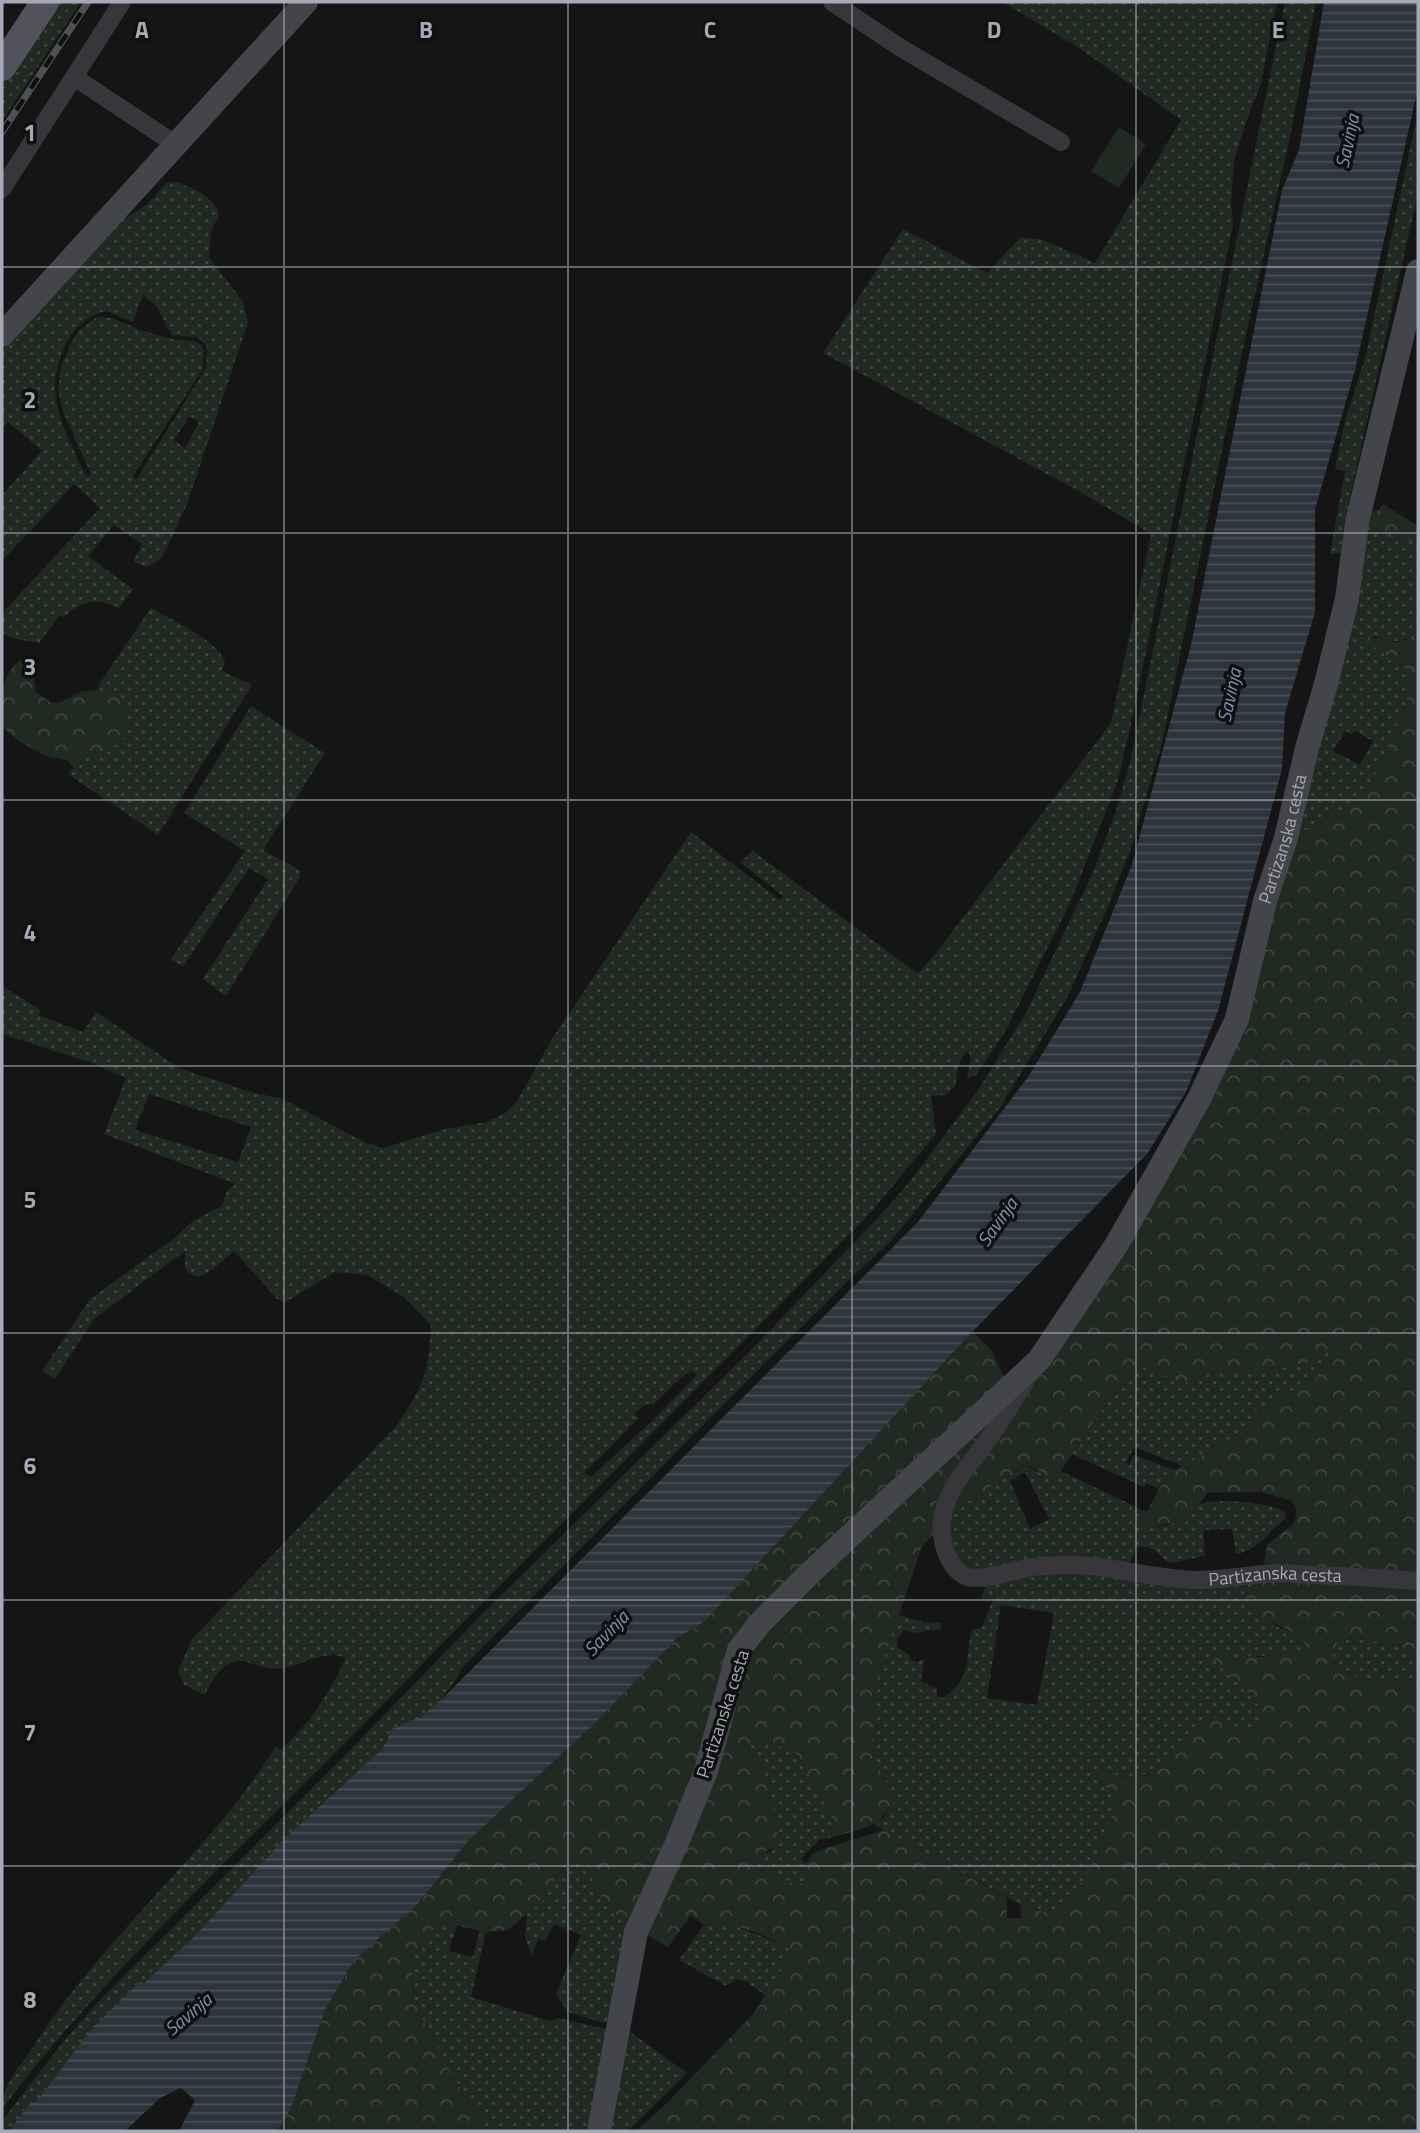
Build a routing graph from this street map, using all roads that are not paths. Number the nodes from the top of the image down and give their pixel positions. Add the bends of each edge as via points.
1 (45, 2) edge
2 (122, 2) edge
3 (306, 2) edge
4 (832, 2) edge
5 (2, 67) edge
6 (74, 76) junction
7 (1061, 142) dead end
8 (175, 144) junction
9 (2, 189) edge
10 (1418, 271) edge
11 (2, 335) edge
12 (1037, 1362) junction
13 (1418, 1581) edge
14 (599, 2131) edge

1 - 5 main road
2 - 6 street
3 - 8 street
4 - 7 street
6 - 8 street
6 - 9 street
8 - 11 street
10 - 12 street, Partizanska cesta via 1357,522 1347,599 1237,1019 1199,1099 1117,1244
12 - 13 street, Partizanska cesta via 947,1499 942,1538 948,1556 966,1577 1063,1565 1195,1580 1265,1574
12 - 14 street, Partizanska cesta via 808,1574 739,1650 706,1771 636,1932

